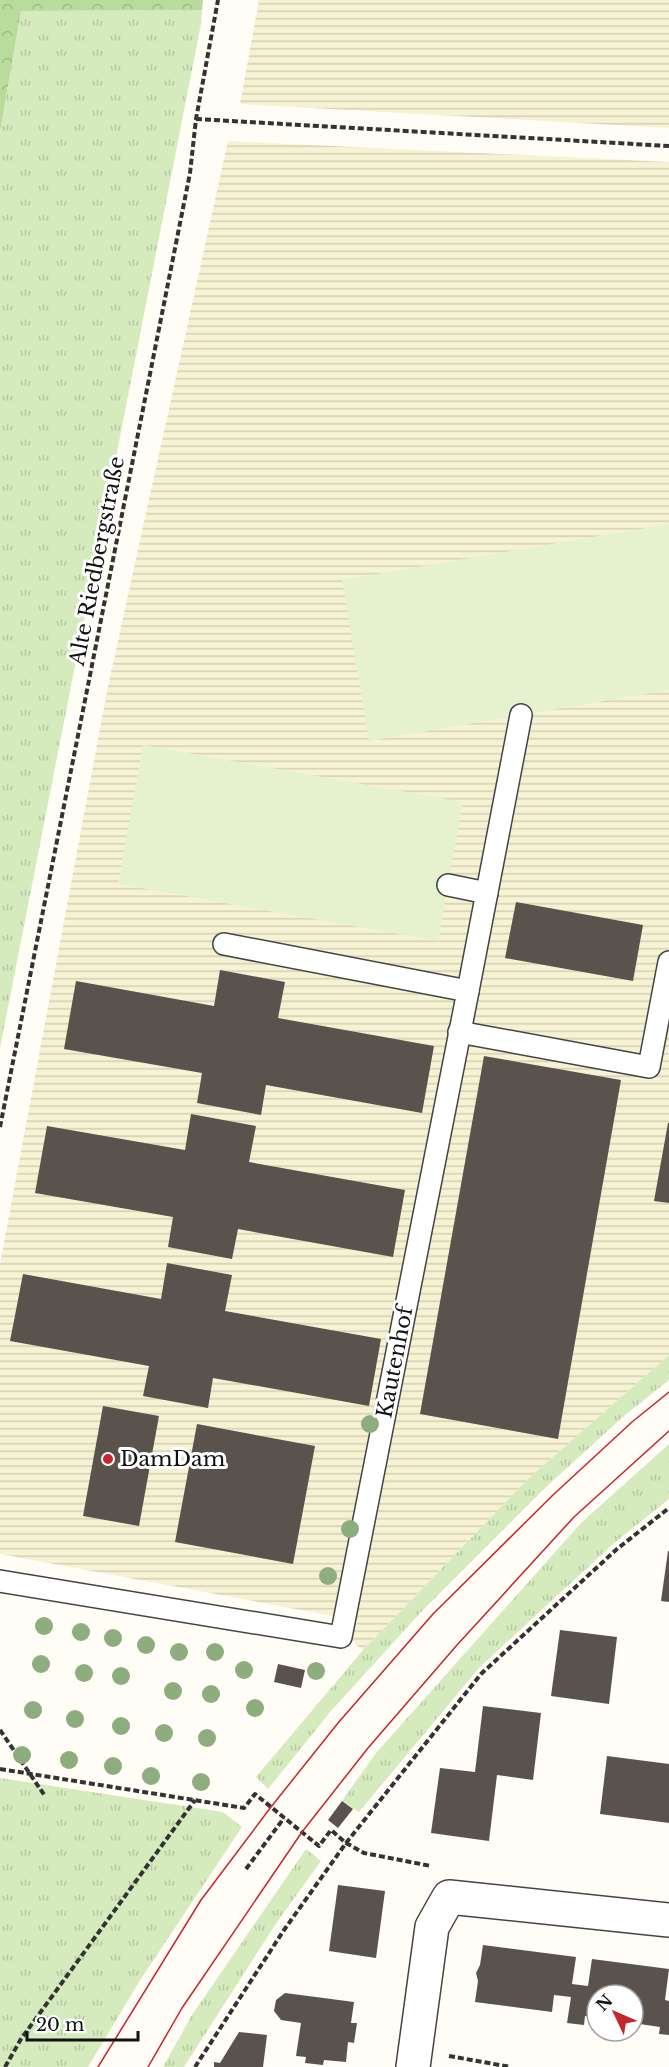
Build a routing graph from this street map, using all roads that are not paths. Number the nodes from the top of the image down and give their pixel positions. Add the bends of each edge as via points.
1 (521, 715) dead end
2 (448, 885) dead end
3 (487, 893) junction
4 (224, 944) dead end
5 (669, 962) edge
6 (468, 991) junction
7 (459, 1032) junction
8 (0, 1581) edge
9 (669, 1920) edge
10 (415, 2059) edge

1 - 3 lane, Kautenhof
2 - 3 lane
3 - 6 lane, Kautenhof
4 - 6 lane
5 - 7 lane via 649,1067
6 - 7 lane, Kautenhof
7 - 8 lane, Kautenhof via 341,1637
9 - 10 street via 449,1897 432,1927

